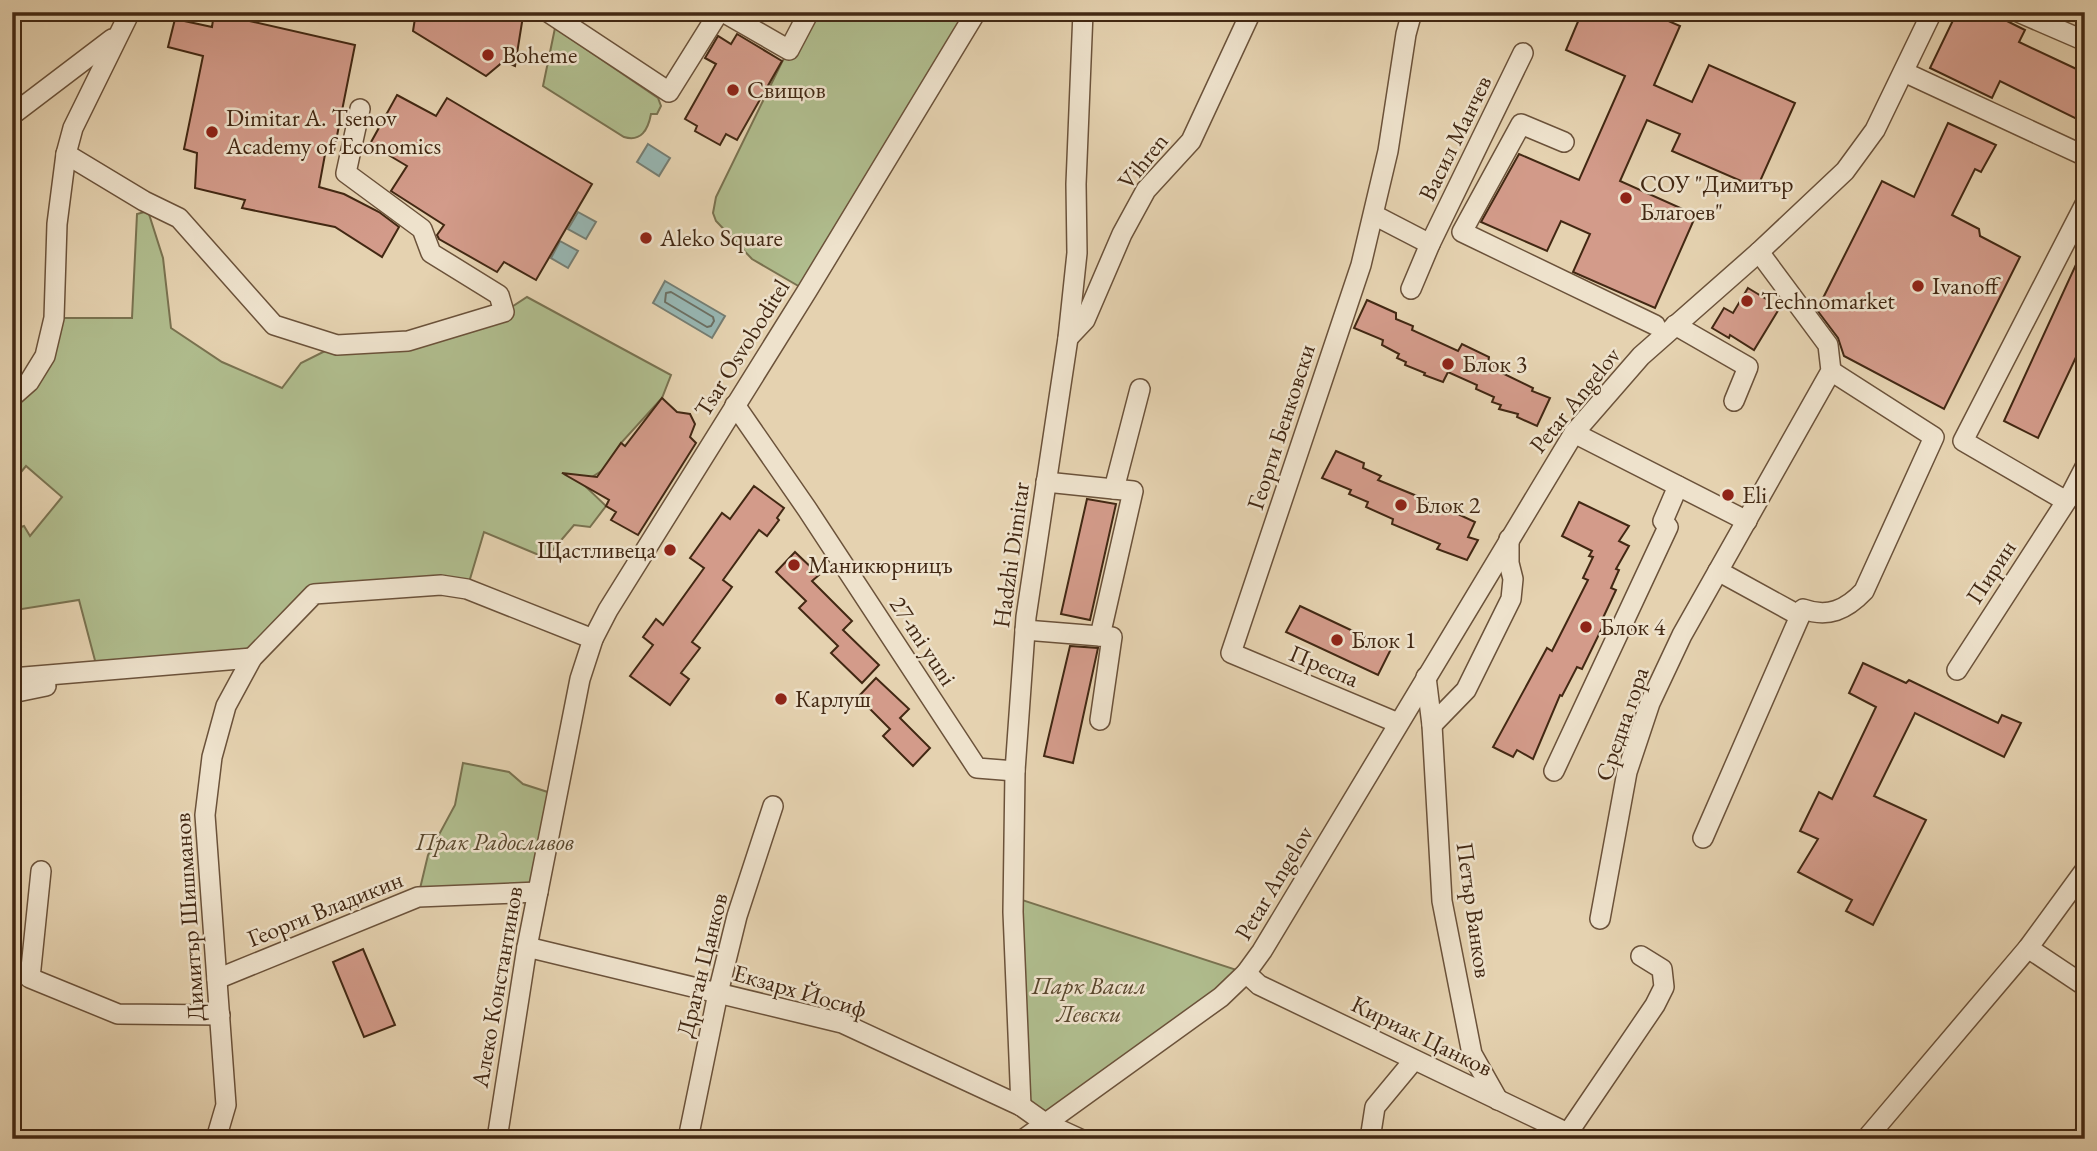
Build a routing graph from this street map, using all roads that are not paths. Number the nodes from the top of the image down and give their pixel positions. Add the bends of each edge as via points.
1 (130, 12) edge
2 (548, 12) edge
3 (721, 12) edge
4 (809, 12) edge
5 (976, 12) edge
6 (1083, 12) edge
7 (1251, 12) edge
8 (1412, 12) edge
9 (1932, 12) edge
10 (2018, 12) edge
11 (116, 36) junction
12 (2085, 41) edge
13 (1524, 53) dead end
14 (1904, 72) junction
15 (360, 109) dead end
16 (12, 115) edge
17 (1564, 142) dead end
18 (66, 154) junction
19 (2085, 156) edge
20 (2085, 204) edge
21 (1374, 215) junction
22 (1430, 244) junction
23 (1759, 252) junction
24 (1411, 289) dead end
25 (1665, 325) junction
26 (1068, 338) junction
27 (1831, 371) junction
28 (29, 382) junction
29 (1140, 389) dead end
30 (12, 397) edge
31 (1734, 401) dead end
32 (735, 405) junction
33 (12, 408) edge
34 (1574, 433) junction
35 (2085, 467) edge
36 (1046, 482) junction
37 (1678, 486) junction
38 (1114, 489) junction
39 (2074, 499) edge
40 (1747, 521) junction
41 (1509, 538) junction
42 (1718, 572) junction
43 (1800, 616) junction
44 (1025, 630) junction
45 (1100, 636) junction
46 (593, 639) junction
47 (1231, 653) joint
48 (252, 658) junction
49 (1957, 670) dead end
50 (55, 674) junction
51 (1426, 677) junction
52 (12, 678) edge
53 (12, 693) edge
54 (1100, 720) dead end
55 (1398, 723) junction
56 (1432, 725) junction
57 (1015, 771) junction
58 (1553, 771) dead end
59 (774, 806) dead end
60 (1703, 838) dead end
61 (2085, 870) edge
62 (41, 871) dead end
63 (538, 892) junction
64 (1600, 919) dead end
65 (527, 947) junction
66 (2028, 948) junction
67 (1641, 956) dead end
68 (1246, 973) junction
69 (21, 977) edge
70 (217, 979) junction
71 (2085, 986) edge
72 (718, 993) junction
73 (220, 1015) junction
74 (1414, 1060) junction
75 (1498, 1100) junction
76 (1021, 1106) junction
77 (1045, 1124) junction
78 (2085, 1133) edge
79 (1568, 1137) edge
80 (216, 1139) edge
81 (497, 1139) edge
82 (688, 1139) edge
83 (1024, 1139) edge
84 (1080, 1139) edge
85 (1370, 1139) edge
86 (1866, 1139) edge
87 (2081, 1139) edge

1 - 11 street
2 - 3 street via 670,92
3 - 4 street via 789,50
5 - 32 street, Tsar Osvoboditel
6 - 26 street, Hadzhi Dimitar via 1077,253
7 - 26 street, Vihren via 1191,141 1146,190 1085,320
8 - 21 street, Георги Бенковски
9 - 14 street, Petar Angelov
10 - 12 street
11 - 16 street
11 - 18 street via 73,128
13 - 22 street, Васил Манчев
14 - 19 street
14 - 23 street, Petar Angelov via 1875,130 1845,171
15 - 18 street via 346,173 422,229 431,253 499,295 505,312 408,341 337,345 274,325 179,218
17 - 25 street via 1521,124 1462,232
18 - 28 street via 57,224 54,318 45,356
20 - 39 street via 1964,441
21 - 22 street
21 - 47 street, Георги Бенковски
22 - 24 street, Васил Манчев
23 - 25 street, Petar Angelov
23 - 27 street via 1828,345
25 - 31 street via 1748,367
25 - 34 street, Petar Angelov
26 - 36 street, Hadzhi Dimitar
27 - 40 street, Средна гора
27 - 43 street via 1934,437 1864,591 1843,609 1818,614 1803,609
28 - 30 street
28 - 33 street
29 - 38 street
32 - 46 street, Tsar Osvoboditel
32 - 57 street, 27-mi yuni via 977,768
34 - 37 street
34 - 41 street, Petar Angelov
35 - 39 street, Пирин
36 - 38 street
36 - 44 street, Hadzhi Dimitar
37 - 40 street
37 - 58 street via 1663,521 1668,527
38 - 45 street via 1133,491
39 - 49 street, Пирин
40 - 42 street, Средна гора
41 - 51 street, Petar Angelov
41 - 56 street via 1511,599 1466,690
42 - 43 street
42 - 64 street, Средна гора via 1650,703 1627,772
43 - 60 street
44 - 45 street
44 - 57 street, Hadzhi Dimitar
45 - 54 street via 1112,638
46 - 48 street, Димитър Шишманов via 467,589 441,586 314,594
46 - 63 street, Алеко Константинов via 580,678
47 - 55 street, Преспа
48 - 50 street
48 - 70 street, Димитър Шишманов via 226,706 212,757 205,815
50 - 52 street
50 - 53 street via 46,686
51 - 55 street, Petar Angelov
51 - 56 street, Петър Ванков
55 - 68 street, Petar Angelov
56 - 75 street, Петър Ванков via 1442,901 1472,1054
57 - 76 street, Hadzhi Dimitar via 1013,912
59 - 72 street, Драган Цанков via 737,916
61 - 66 street
62 - 69 street
63 - 65 street, Алеко Константинов
63 - 70 street, Георги Владикин via 418,897
65 - 72 street, Екзарх Йосиф
65 - 81 street, Алеко Константинов
66 - 71 street
66 - 86 street
67 - 79 street via 1662,969 1664,987
68 - 74 street, Кириак Цанков via 1259,985
68 - 77 street, Petar Angelov via 1222,997
69 - 73 street via 118,1014
70 - 73 street, Димитър Шишманов
72 - 76 street, Екзарх Йосиф via 842,1023
72 - 82 street, Драган Цанков
73 - 80 street, Димитър Шишманов via 226,1105
74 - 75 street, Кириак Цанков
74 - 85 street via 1375,1107
75 - 79 street, Кириак Цанков
76 - 77 street, Екзарх Йосиф
77 - 83 street, Petar Angelov
77 - 84 street, Екзарх Йосиф
78 - 87 street

